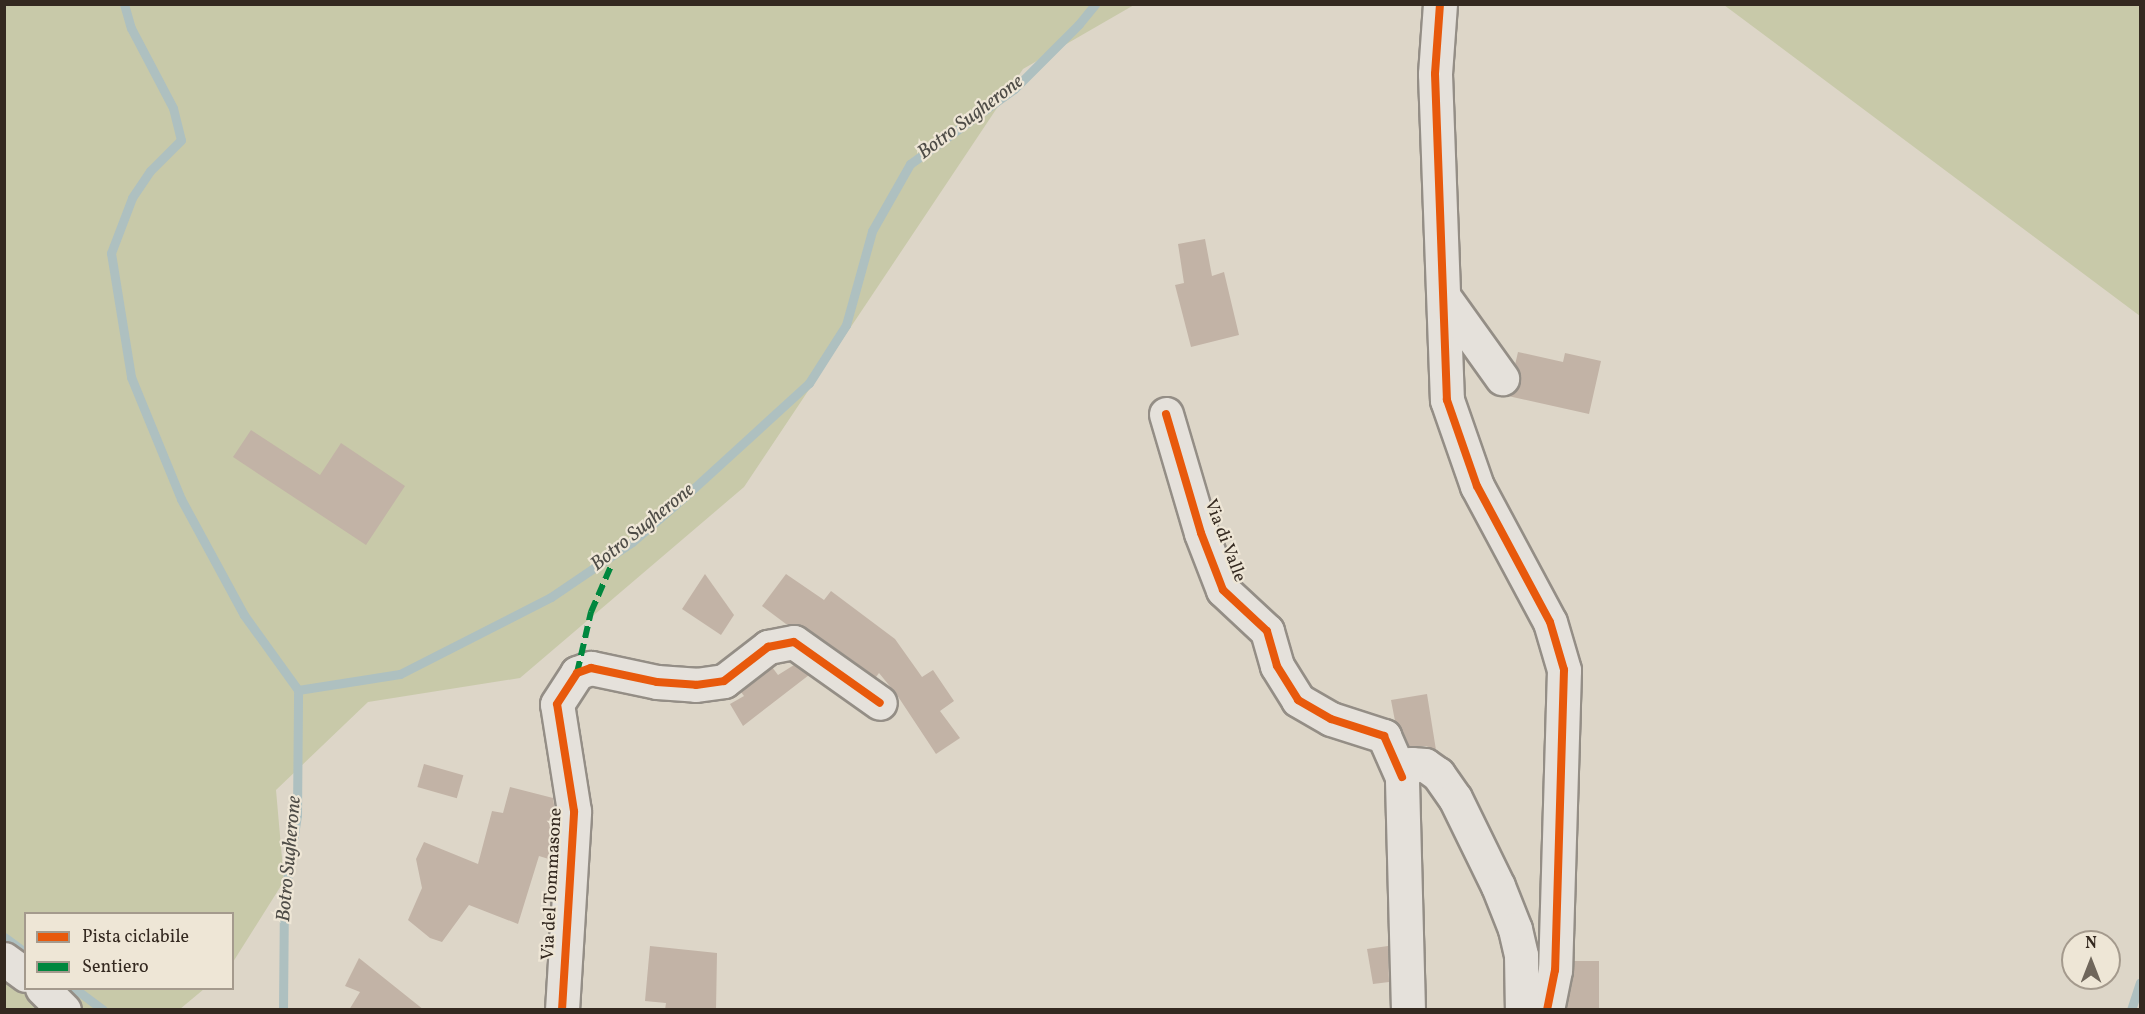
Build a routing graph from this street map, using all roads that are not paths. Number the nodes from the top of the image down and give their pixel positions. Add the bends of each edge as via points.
1 (1440, 4) edge
2 (1443, 297) junction
3 (1502, 378) dead end
4 (1166, 414) dead end
5 (880, 704) dead end
6 (1402, 777) junction
7 (4, 960) edge
8 (24, 974) edge
9 (44, 990) edge
10 (64, 1010) edge
11 (562, 1010) edge
12 (1408, 1010) edge
13 (1522, 1010) edge
14 (1547, 1010) edge

1 - 2 street via 1435,74
2 - 3 street
2 - 14 street via 1447,400 1477,486 1550,622 1564,670 1555,970
4 - 6 street, Via di Valle via 1201,533 1223,590 1267,631 1277,666 1298,700 1331,719 1384,736
5 - 11 street, Via del Tommasone via 794,642 768,648 724,681 696,686 591,668 577,673 557,704 574,811
6 - 12 street, Via di Valle
6 - 13 street via 1411,764 1425,765 1438,774 1455,798 1515,929 1521,955
7 - 8 street
9 - 10 street

